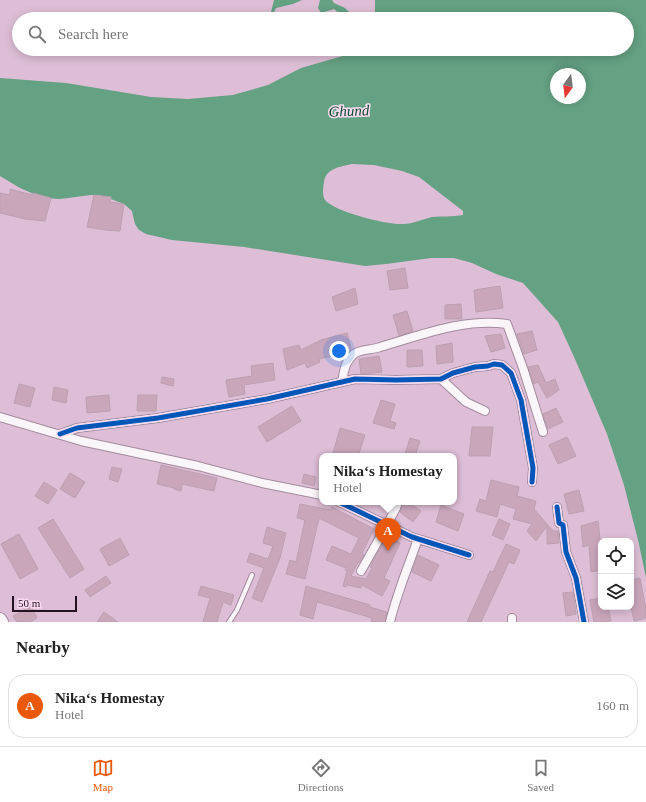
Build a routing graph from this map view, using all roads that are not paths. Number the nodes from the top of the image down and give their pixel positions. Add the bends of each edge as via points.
1 (441, 379) junction
2 (342, 382) junction
3 (485, 411) dead end
4 (0, 417) edge
5 (543, 432) dead end
6 (60, 434) junction
7 (532, 482) dead end
8 (319, 494) edge
9 (344, 505) edge
10 (397, 505) edge
11 (557, 507) dead end
12 (387, 525) junction
13 (418, 538) junction
14 (469, 555) dead end
15 (361, 571) dead end
16 (252, 575) dead end
17 (0, 619) edge
18 (2, 622) edge
19 (229, 622) edge
20 (390, 622) edge
21 (584, 622) edge

1 - 2 street via 355,379
1 - 3 street via 466,402
1 - 7 street via 475,367 494,364 502,365 511,373 525,422 533,468
2 - 5 street via 348,360 356,352 459,325 507,324
2 - 6 street via 267,399 158,418 77,428
4 - 6 street
6 - 8 street
9 - 12 street
10 - 12 street
11 - 21 street via 559,523 563,525 566,552 576,578
12 - 13 street
12 - 15 street
13 - 14 street
13 - 20 street via 396,595
16 - 19 lane
17 - 18 main road

